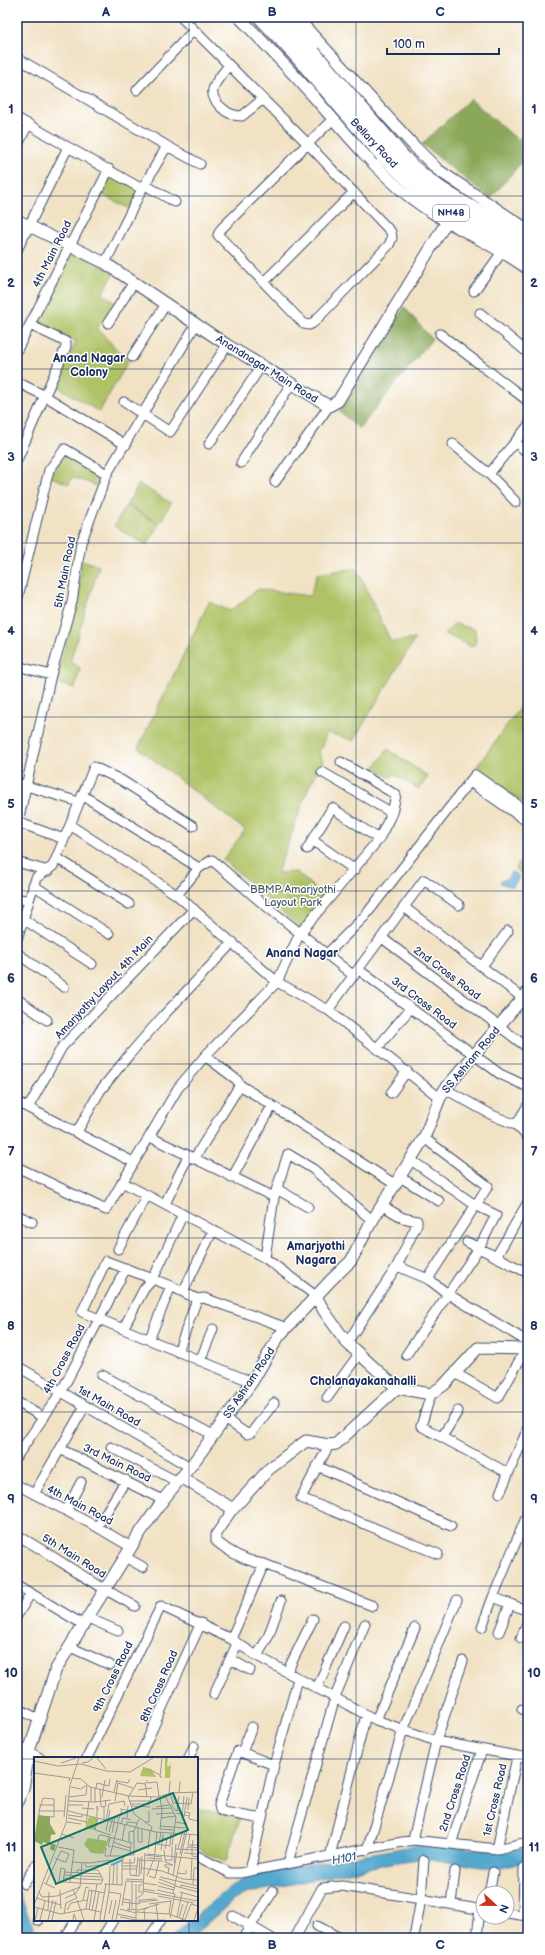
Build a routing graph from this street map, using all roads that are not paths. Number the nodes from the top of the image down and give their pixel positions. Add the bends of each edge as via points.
1 (181, 17) edge
2 (239, 17) edge
3 (261, 17) edge
4 (280, 17) edge
5 (296, 17) edge
6 (193, 31) junction
7 (17, 58) edge
8 (308, 58) junction
9 (229, 65) junction
10 (137, 90) dead end
11 (263, 99) junction
12 (17, 118) edge
13 (333, 119) junction
14 (28, 124) junction
15 (308, 144) junction
16 (167, 146) junction
17 (17, 147) edge
18 (68, 147) junction
19 (387, 150) junction
20 (200, 164) dead end
21 (109, 169) junction
22 (143, 187) junction
23 (354, 192) junction
24 (175, 202) dead end
25 (449, 217) junction
26 (17, 220) edge
27 (29, 225) junction
28 (528, 230) edge
29 (528, 241) edge
30 (70, 245) junction
31 (17, 250) edge
32 (502, 252) junction
33 (528, 258) edge
34 (105, 263) junction
35 (528, 270) edge
36 (134, 282) junction
37 (264, 282) junction
38 (474, 292) dead end
39 (166, 304) junction
40 (480, 313) dead end
41 (108, 323) dead end
42 (196, 324) junction
43 (30, 325) junction
44 (440, 334) dead end
45 (227, 345) junction
46 (17, 350) edge
47 (528, 353) edge
48 (132, 357) dead end
49 (262, 366) junction
50 (17, 382) edge
51 (291, 384) junction
52 (45, 396) junction
53 (124, 402) dead end
54 (528, 402) edge
55 (329, 406) junction
56 (144, 415) junction
57 (528, 426) edge
58 (515, 442) junction
59 (209, 444) dead end
60 (453, 444) dead end
61 (126, 445) junction
62 (528, 453) edge
63 (17, 460) edge
64 (241, 463) dead end
65 (107, 474) junction
66 (489, 474) junction
67 (275, 482) dead end
68 (516, 502) dead end
69 (17, 601) edge
70 (17, 666) edge
71 (51, 675) junction
72 (341, 762) dead end
73 (322, 772) dead end
74 (472, 778) junction
75 (22, 784) edge
76 (80, 799) junction
77 (528, 812) edge
78 (392, 813) junction
79 (17, 822) edge
80 (528, 822) edge
81 (70, 825) junction
82 (193, 826) dead end
83 (64, 839) junction
84 (379, 839) junction
85 (312, 840) junction
86 (307, 849) dead end
87 (57, 858) junction
88 (17, 862) edge
89 (199, 868) junction
90 (355, 870) junction
91 (48, 871) junction
92 (33, 885) junction
93 (177, 895) junction
94 (17, 898) edge
95 (29, 901) junction
96 (129, 904) dead end
97 (459, 905) dead end
98 (404, 906) junction
99 (194, 909) junction
100 (23, 919) junction
101 (508, 931) dead end
102 (300, 933) junction
103 (109, 934) dead end
104 (382, 938) junction
105 (17, 939) edge
106 (233, 942) junction
107 (17, 952) edge
108 (326, 955) junction
109 (92, 964) dead end
110 (482, 966) junction
111 (356, 973) junction
112 (277, 982) junction
113 (64, 987) dead end
114 (526, 998) edge
115 (17, 999) edge
116 (410, 1009) junction
117 (328, 1010) junction
118 (17, 1020) edge
119 (47, 1020) dead end
120 (17, 1023) edge
121 (499, 1027) junction
122 (377, 1048) junction
123 (528, 1048) edge
124 (474, 1055) junction
125 (205, 1056) junction
126 (407, 1071) junction
127 (240, 1085) junction
128 (528, 1087) edge
129 (391, 1093) dead end
130 (443, 1094) junction
131 (17, 1102) edge
132 (528, 1105) edge
133 (272, 1106) junction
134 (28, 1108) junction
135 (516, 1125) junction
136 (77, 1132) junction
137 (150, 1137) junction
138 (528, 1137) edge
139 (424, 1138) junction
140 (191, 1157) junction
141 (411, 1160) junction
142 (133, 1162) junction
143 (17, 1167) edge
144 (232, 1178) junction
145 (398, 1181) junction
146 (122, 1182) junction
147 (276, 1193) junction
148 (147, 1195) junction
149 (439, 1201) dead end
150 (528, 1202) edge
151 (165, 1204) junction
152 (475, 1205) junction
153 (383, 1206) junction
154 (308, 1207) dead end
155 (183, 1214) junction
156 (17, 1215) edge
157 (373, 1221) junction
158 (32, 1222) dead end
159 (213, 1230) junction
160 (467, 1242) dead end
161 (479, 1248) junction
162 (118, 1249) dead end
163 (496, 1257) junction
164 (265, 1258) junction
165 (397, 1266) junction
166 (126, 1268) junction
167 (528, 1273) edge
168 (153, 1279) junction
169 (428, 1279) junction
170 (171, 1286) junction
171 (183, 1292) junction
172 (448, 1294) junction
173 (316, 1296) junction
174 (197, 1299) junction
175 (99, 1319) junction
176 (287, 1328) junction
177 (123, 1329) junction
178 (213, 1329) dead end
179 (149, 1340) junction
180 (347, 1343) junction
181 (527, 1347) edge
182 (178, 1352) junction
183 (359, 1354) junction
184 (406, 1355) dead end
185 (200, 1360) junction
186 (17, 1366) edge
187 (455, 1373) junction
188 (102, 1375) dead end
189 (252, 1382) junction
190 (398, 1388) junction
191 (61, 1392) junction
192 (431, 1394) junction
193 (327, 1398) dead end
194 (17, 1402) edge
195 (274, 1403) dead end
196 (85, 1406) junction
197 (458, 1410) dead end
198 (44, 1418) junction
199 (225, 1419) junction
200 (528, 1428) edge
201 (213, 1435) junction
202 (442, 1437) junction
203 (329, 1445) junction
204 (111, 1447) dead end
205 (60, 1449) junction
206 (17, 1456) edge
207 (317, 1466) junction
208 (190, 1467) junction
209 (508, 1473) junction
210 (126, 1480) junction
211 (180, 1480) junction
212 (81, 1482) dead end
213 (17, 1485) edge
214 (500, 1492) dead end
215 (34, 1494) junction
216 (163, 1500) junction
217 (233, 1509) junction
218 (66, 1511) junction
219 (528, 1513) edge
220 (451, 1526) dead end
221 (97, 1527) junction
222 (17, 1536) edge
223 (131, 1547) junction
224 (438, 1554) dead end
225 (125, 1557) junction
226 (264, 1564) junction
227 (143, 1567) dead end
228 (17, 1584) edge
229 (105, 1590) junction
230 (31, 1593) junction
231 (493, 1597) junction
232 (457, 1600) dead end
233 (281, 1601) dead end
234 (510, 1604) junction
235 (135, 1606) dead end
236 (373, 1606) dead end
237 (528, 1611) edge
238 (17, 1616) edge
239 (313, 1619) dead end
240 (86, 1622) junction
241 (528, 1622) edge
242 (201, 1623) junction
243 (365, 1624) dead end
244 (344, 1626) dead end
245 (482, 1627) dead end
246 (415, 1628) dead end
247 (118, 1631) dead end
248 (499, 1632) dead end
249 (521, 1638) dead end
250 (234, 1641) junction
251 (70, 1647) junction
252 (257, 1656) junction
253 (230, 1659) junction
254 (462, 1661) dead end
255 (110, 1665) dead end
256 (250, 1670) dead end
257 (287, 1672) junction
258 (298, 1678) junction
259 (317, 1688) junction
260 (214, 1694) dead end
261 (335, 1697) junction
262 (17, 1708) edge
263 (366, 1715) junction
264 (40, 1720) junction
265 (376, 1720) junction
266 (252, 1727) dead end
267 (403, 1730) junction
268 (436, 1741) junction
269 (17, 1745) edge
270 (194, 1746) dead end
271 (482, 1750) junction
272 (29, 1751) junction
273 (242, 1752) junction
274 (517, 1756) junction
275 (38, 1757) edge
276 (87, 1757) edge
277 (139, 1757) edge
278 (189, 1757) edge
279 (528, 1758) edge
280 (274, 1765) junction
281 (20, 1787) edge
282 (17, 1802) edge
283 (262, 1819) junction
284 (413, 1840) junction
285 (528, 1842) edge
286 (452, 1844) junction
287 (497, 1849) junction
288 (367, 1850) junction
289 (330, 1856) junction
290 (424, 1860) dead end
291 (198, 1861) edge
292 (288, 1863) junction
293 (34, 1868) edge
294 (524, 1868) dead end
295 (250, 1871) junction
296 (455, 1871) dead end
297 (493, 1872) dead end
298 (24, 1884) dead end
299 (491, 1885) edge
300 (273, 1892) dead end
301 (421, 1899) junction
302 (451, 1904) junction
303 (475, 1909) edge
304 (515, 1914) edge
305 (233, 1916) dead end
306 (525, 1916) edge
307 (75, 1921) edge
308 (112, 1921) edge
309 (160, 1921) edge
310 (479, 1925) edge
311 (250, 1926) junction
312 (317, 1926) dead end
313 (65, 1938) edge
314 (102, 1938) edge
315 (149, 1938) edge
316 (243, 1938) edge
317 (271, 1938) edge
318 (295, 1938) edge
319 (340, 1938) edge
320 (414, 1938) edge
321 (477, 1938) edge

1 - 6 street
2 - 13 street
3 - 8 highway, Bellary Road / NH48
4 - 8 highway, Bellary Road / NH48
5 - 28 street via 438,170
6 - 9 street
6 - 10 street
7 - 16 street
8 - 19 highway, Bellary Road / NH48, bridge
9 - 11 street
9 - 11 street via 214,86 212,94 215,102 226,112 242,116
11 - 15 street
12 - 14 street
13 - 15 street
13 - 25 street via 369,160 405,194
14 - 17 street
14 - 18 street
15 - 23 street
15 - 37 street via 221,229 218,236
16 - 20 street
16 - 22 street
18 - 21 street
18 - 27 street
19 - 25 highway, Bellary Road / NH48
19 - 29 highway, Bellary Road / NH48 via 448,194
21 - 22 street
21 - 30 street, 4th Main Road
22 - 24 street
22 - 34 street
23 - 37 street
23 - 37 street via 391,232 392,238 389,245 313,323 304,324
25 - 32 street
25 - 33 highway, Bellary Road / NH48 via 504,241
25 - 55 street, Anandnagar Main Road via 338,401
26 - 27 street, Anandnagar Main Road
27 - 30 street, Anandnagar Main Road
27 - 31 street
30 - 34 street, Anandnagar Main Road
30 - 43 street, 4th Main Road
32 - 35 street
32 - 38 street
34 - 36 street, Anandnagar Main Road
36 - 39 street, Anandnagar Main Road
36 - 41 street
39 - 42 street, Anandnagar Main Road
39 - 48 street
40 - 47 street
42 - 45 street, Anandnagar Main Road
42 - 56 street, 5th Main Road
43 - 46 street, 4th Main Road
43 - 52 street via 66,342
44 - 54 street
45 - 49 street, Anandnagar Main Road
45 - 56 street via 170,432
49 - 51 street, Anandnagar Main Road
49 - 59 street
50 - 52 street
51 - 55 street, Anandnagar Main Road
51 - 64 street
52 - 61 street
52 - 63 street
53 - 56 street
55 - 67 street
56 - 61 street, 5th Main Road
57 - 58 street
58 - 62 street
58 - 66 street
60 - 66 street
61 - 65 street, 5th Main Road
65 - 69 street via 65,449 49,470
65 - 71 street, 5th Main Road via 81,543 72,602
66 - 68 street
70 - 71 street
71 - 75 street, 5th Main Road
72 - 78 street via 396,795
73 - 78 street
74 - 77 street
74 - 80 street
74 - 108 street via 365,916
75 - 76 street
75 - 79 street, 5th Main Road
76 - 81 street
76 - 82 street via 92,769 97,767
76 - 89 street
78 - 84 street
79 - 83 street
81 - 83 street
81 - 93 street
83 - 87 street
84 - 85 street via 332,808
84 - 90 street
85 - 86 street
85 - 90 street
87 - 91 street
87 - 96 street
88 - 91 street
89 - 93 street
89 - 102 street, 3rd Cross Road via 212,860 218,863
90 - 102 street
91 - 92 street via 36,878
92 - 95 street
92 - 103 street
93 - 99 street
94 - 95 street
95 - 100 street
97 - 98 street via 424,880
98 - 104 street
98 - 110 street
99 - 106 street
99 - 134 street, Amarjyothy Layout, 4th Main via 62,1047
100 - 105 street
100 - 109 street
101 - 110 street
102 - 108 street, 3rd Cross Road
102 - 112 street
104 - 111 street
104 - 121 street, 2nd Cross Road
106 - 112 street
106 - 136 street via 129,1055 100,1091
107 - 113 street
108 - 111 street, 3rd Cross Road
110 - 114 street
111 - 116 street, 3rd Cross Road
111 - 117 street
112 - 117 street
112 - 125 street
114 - 121 street, SS Ashram Road
115 - 119 street
116 - 122 street
116 - 124 street, 3rd Cross Road
117 - 122 street
118 - 120 street
121 - 123 street, 2nd Cross Road
121 - 124 street, SS Ashram Road
122 - 126 street
124 - 128 street, 3rd Cross Road via 500,1074
124 - 130 street, SS Ashram Road
125 - 127 street
125 - 137 street via 178,1088
126 - 129 street
126 - 130 street
127 - 133 street
127 - 140 street
130 - 135 street
130 - 139 street, SS Ashram Road
131 - 134 street
132 - 135 street
133 - 144 street
133 - 145 street
134 - 136 street
135 - 138 street
136 - 142 street
137 - 140 street
137 - 142 street
139 - 141 street, SS Ashram Road
139 - 152 street via 488,1186
140 - 144 street
140 - 151 street
141 - 145 street, SS Ashram Road
141 - 152 street
142 - 146 street
143 - 146 street via 106,1210
144 - 147 street
145 - 149 street
145 - 153 street, SS Ashram Road
146 - 148 street
147 - 154 street
147 - 157 street via 288,1154 313,1169
147 - 164 street
148 - 151 street
148 - 162 street
150 - 163 street
151 - 155 street
152 - 161 street via 496,1215
152 - 169 street
153 - 157 street, SS Ashram Road
153 - 165 street via 403,1218 417,1222
155 - 159 street
155 - 168 street
156 - 158 street
157 - 173 street, SS Ashram Road via 351,1261
159 - 164 street
159 - 171 street
160 - 161 street
161 - 163 street
161 - 172 street
163 - 167 street
164 - 173 street
165 - 169 street
165 - 180 street
166 - 168 street
166 - 175 street, 4th Cross Road
166 - 175 street via 106,1261 82,1312
168 - 170 street
168 - 177 street via 144,1289
169 - 172 street
170 - 171 street
170 - 179 street
171 - 174 street
172 - 181 street
172 - 184 street
173 - 176 street, SS Ashram Road
173 - 180 street
174 - 176 street via 210,1300
174 - 182 street
175 - 177 street
175 - 191 street, 4th Cross Road
176 - 189 street, SS Ashram Road via 279,1336
177 - 179 street
178 - 185 street
179 - 182 street
180 - 183 street
181 - 187 street via 478,1348
181 - 187 street via 498,1398
182 - 185 street
183 - 190 street
183 - 193 street
185 - 189 street
186 - 191 street, 1st Main Road
187 - 192 street
188 - 201 street
189 - 199 street, SS Ashram Road
190 - 192 street
190 - 203 street via 336,1444
191 - 196 street, 1st Main Road
191 - 198 street, 4th Cross Road
192 - 202 street via 421,1426
194 - 198 street
195 - 199 street via 252,1432 247,1434
196 - 205 street
196 - 208 street, 1st Main Road
197 - 202 street
198 - 206 street, 4th Cross Road
199 - 201 street, SS Ashram Road
200 - 209 street
201 - 208 street, SS Ashram Road
202 - 209 street
203 - 207 street
203 - 217 street via 306,1441 269,1468
204 - 211 street
205 - 210 street, 3rd Main Road
205 - 215 street
207 - 220 street
207 - 224 street via 302,1498
208 - 211 street, SS Ashram Road
209 - 214 street
210 - 216 street, 3rd Main Road
210 - 221 street
211 - 216 street, SS Ashram Road
211 - 217 street
212 - 218 street
213 - 215 street, 4th Main Road
215 - 218 street, 4th Main Road
216 - 223 street, SS Ashram Road
217 - 226 street via 216,1534 216,1541 243,1558
218 - 221 street, 4th Main Road
219 - 231 street
221 - 223 street, 4th Main Road
222 - 229 street, 5th Main Road via 80,1572
223 - 225 street, SS Ashram Road
225 - 227 street
225 - 229 street, SS Ashram Road
226 - 236 street
226 - 250 street
228 - 230 street
229 - 235 street
229 - 240 street, SS Ashram Road
230 - 238 street
230 - 240 street
231 - 234 street
231 - 245 street
232 - 267 street
233 - 252 street via 268,1637
234 - 237 street
234 - 248 street
239 - 257 street
240 - 247 street
240 - 251 street, SS Ashram Road
241 - 249 street
242 - 250 street
242 - 276 street, 9th Cross Road via 161,1606
242 - 277 street, 8th Cross Road
243 - 261 street
244 - 259 street
246 - 265 street
250 - 252 street
250 - 253 street
251 - 255 street
251 - 264 street, SS Ashram Road via 56,1669
252 - 257 street
253 - 256 street
253 - 260 street
254 - 268 street
257 - 258 street
258 - 259 street
258 - 280 street
259 - 261 street
261 - 263 street
261 - 292 street
262 - 264 street
263 - 265 street
263 - 289 street
264 - 272 street, SS Ashram Road
265 - 267 street
266 - 273 street
267 - 268 street
267 - 288 street
268 - 271 street
268 - 284 street
269 - 272 street
270 - 278 street
271 - 274 street
271 - 286 street, 2nd Cross Road
272 - 275 street
272 - 281 street, SS Ashram Road
273 - 280 street
273 - 283 street via 238,1751 236,1754 219,1808 224,1812
274 - 279 street
274 - 287 street, 1st Cross Road
280 - 283 street
281 - 282 street, SS Ashram Road
283 - 295 street
284 - 286 street
284 - 288 street
285 - 287 street
286 - 287 street
288 - 289 street
289 - 292 street
290 - 301 street
291 - 295 street via 230,1873
292 - 295 street
293 - 298 street
294 - 306 street
296 - 302 street
297 - 299 street
300 - 311 street
301 - 302 street
301 - 318 street via 342,1886 322,1888
301 - 320 street
302 - 303 street
304 - 306 street
305 - 311 street
307 - 313 street
308 - 314 street
309 - 315 street
310 - 321 street
311 - 316 street
311 - 317 street
312 - 319 street

